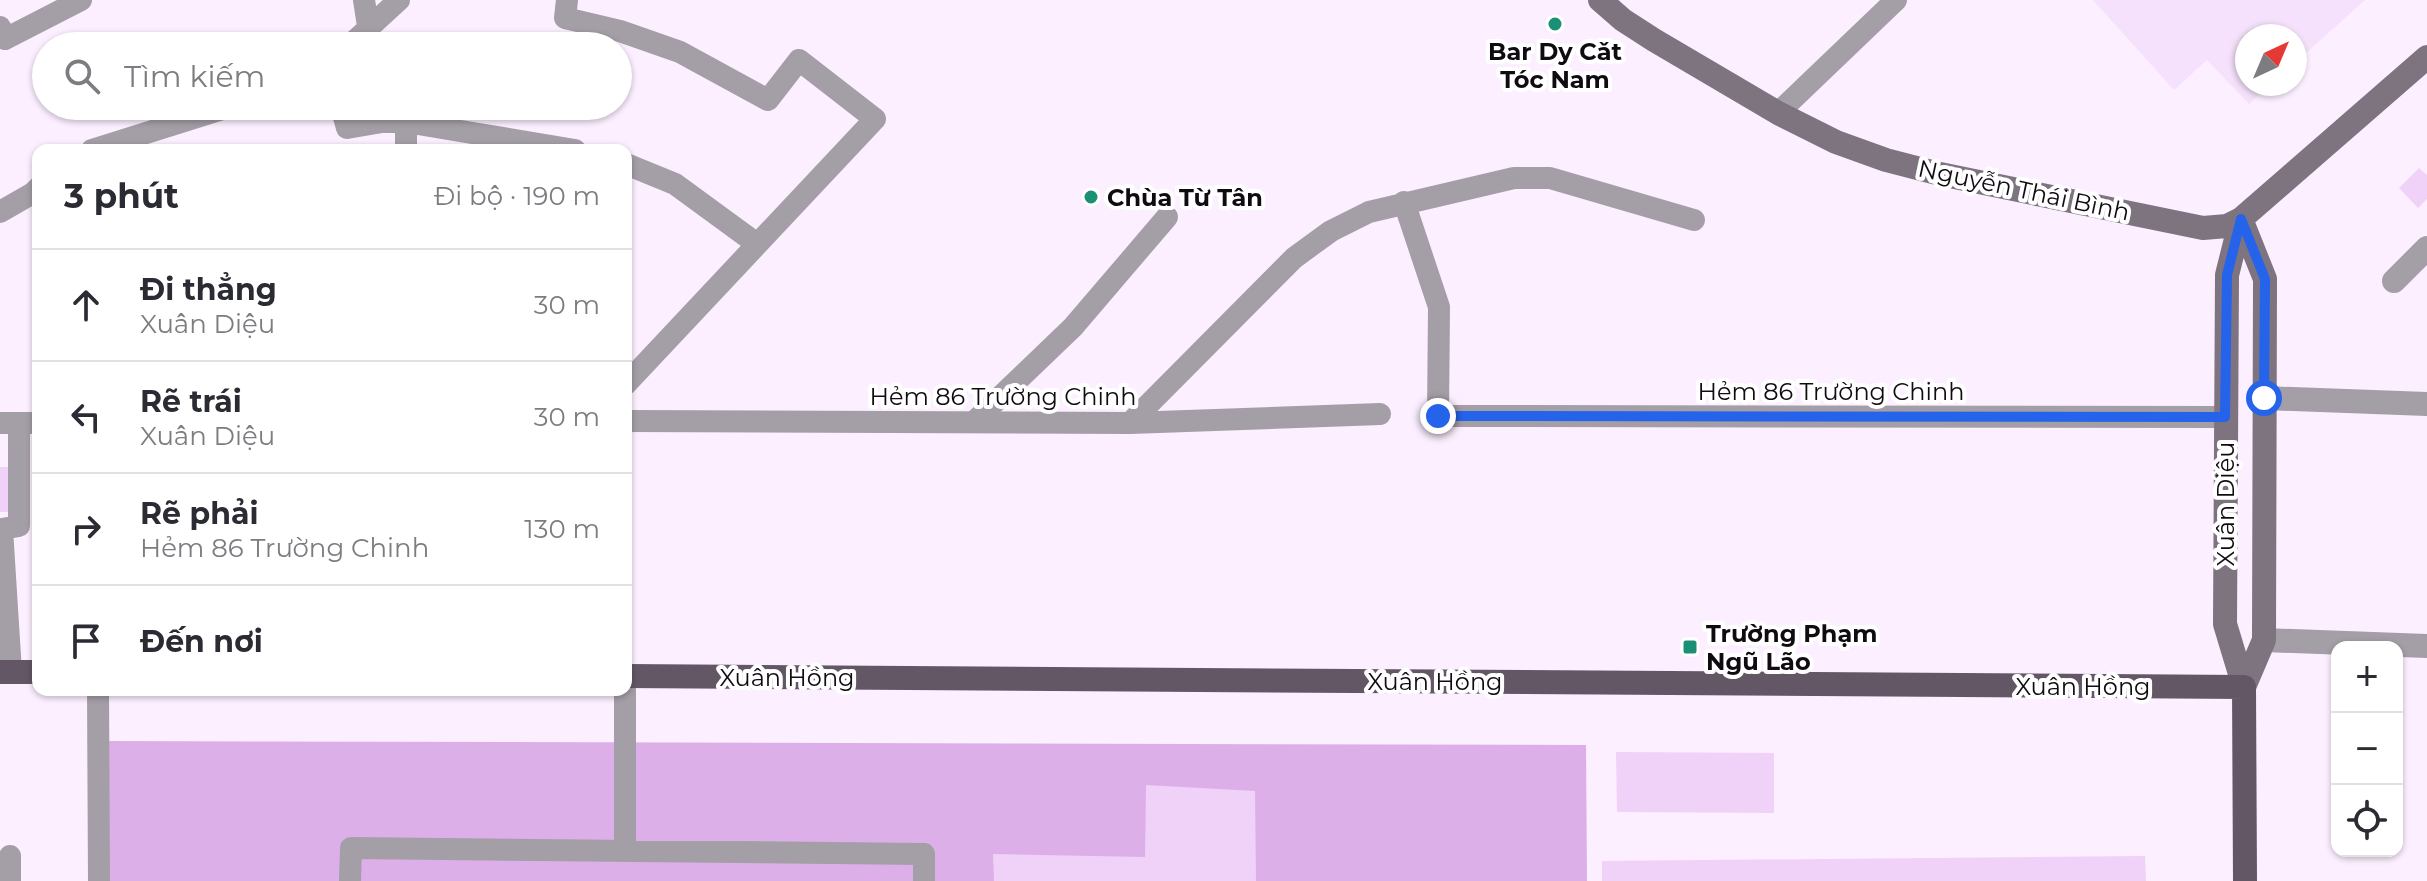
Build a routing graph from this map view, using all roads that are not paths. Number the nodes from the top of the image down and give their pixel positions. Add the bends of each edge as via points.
1 (81, 0) edge
2 (364, 0) edge
3 (399, 0) edge
4 (567, 0) edge
5 (1600, 0) edge
6 (1896, 0) edge
7 (368, 26) junction
8 (0, 27) edge
9 (362, 32) edge
10 (623, 32) edge
11 (632, 35) edge
12 (2427, 57) edge
13 (1778, 113) junction
14 (187, 120) edge
15 (345, 120) edge
16 (406, 122) junction
17 (111, 144) edge
18 (406, 144) edge
19 (539, 144) edge
20 (632, 166) edge
21 (32, 194) edge
22 (1404, 202) junction
23 (0, 212) edge
24 (1167, 217) dead end
25 (2241, 219) junction
26 (1694, 220) dead end
27 (757, 244) junction
28 (2427, 248) edge
29 (2394, 281) dead end
30 (632, 378) edge
31 (2264, 398) junction
32 (2427, 404) edge
33 (1380, 414) dead end
34 (2225, 417) junction
35 (632, 421) edge
36 (974, 422) junction
37 (19, 423) edge
38 (1130, 423) junction
39 (2264, 640) junction
40 (2427, 646) edge
41 (6, 672) edge
42 (32, 672) edge
43 (632, 676) edge
44 (2244, 687) junction
45 (98, 696) edge
46 (625, 696) edge
47 (625, 849) junction
48 (10, 856) dead end
49 (10, 881) edge
50 (99, 881) edge
51 (350, 881) edge
52 (924, 881) edge
53 (2245, 881) edge

1 - 8 lane via 5,39
2 - 7 lane
3 - 7 lane
4 - 10 lane via 565,18
5 - 13 street, Nguyễn Thái Bình via 1654,40
6 - 13 lane
7 - 9 lane
11 - 27 lane via 680,52 768,100 799,60 875,119
12 - 25 street, Nguyễn Thái Bình
13 - 25 street, Nguyễn Thái Bình via 1836,142 1940,174 2203,228
14 - 17 lane
15 - 16 lane via 347,128
16 - 18 lane
16 - 19 lane
20 - 27 lane via 675,184
21 - 23 lane
22 - 26 lane via 1514,178 1550,178
22 - 34 lane, Hẻm 86 Trường Chinh via 1439,307 1438,416
22 - 38 lane via 1331,231 1294,258
24 - 36 lane via 1073,327
25 - 31 street, Xuân Diệu via 2265,279
25 - 34 street, Xuân Diệu via 2227,275
27 - 30 lane
28 - 29 street
31 - 32 street
31 - 39 street, Xuân Diệu
33 - 38 lane, Hẻm 86 Trường Chinh
34 - 44 street, Xuân Diệu via 2225,624
35 - 36 lane, Hẻm 86 Trường Chinh
36 - 38 lane, Hẻm 86 Trường Chinh
37 - 41 lane via 19,526 2,529
39 - 40 street
39 - 44 street, Xuân Diệu
41 - 42 main road
43 - 44 main road, Xuân Hồng
44 - 53 main road, Xuân Diệu
45 - 50 lane
46 - 47 lane
47 - 51 lane via 351,848
47 - 52 lane via 924,854
48 - 49 lane

